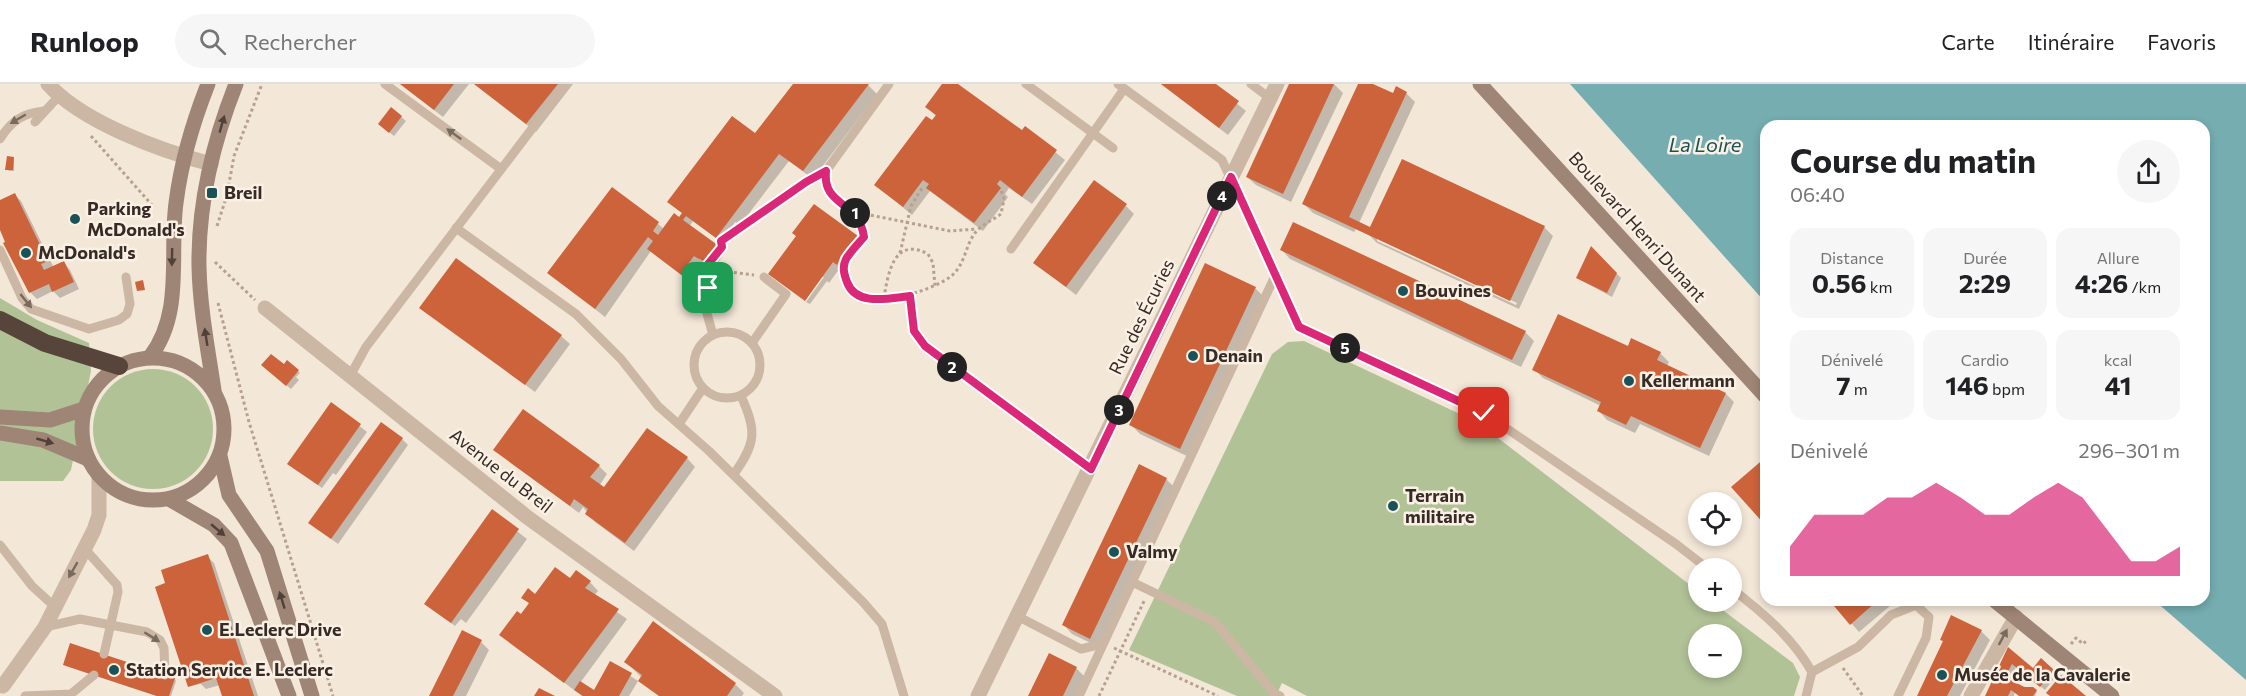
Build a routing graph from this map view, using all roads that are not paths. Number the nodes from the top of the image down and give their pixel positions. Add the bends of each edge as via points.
1 (48, 84) edge
2 (208, 84) edge
3 (236, 84) edge
4 (385, 84) edge
5 (566, 84) edge
6 (889, 84) edge
7 (1026, 84) edge
8 (1251, 84) edge
9 (1277, 84) edge
10 (1479, 84) edge
11 (1121, 86) edge
12 (59, 96) junction
13 (1271, 99) junction
14 (45, 111) junction
15 (35, 122) dead end
16 (1093, 133) junction
17 (0, 139) edge
18 (1113, 148) dead end
19 (185, 157) junction
20 (211, 164) junction
21 (501, 169) junction
22 (1231, 177) junction
23 (855, 212) road end
24 (456, 228) junction
25 (1011, 249) dead end
26 (0, 250) edge
27 (705, 268) road end
28 (1275, 276) junction
29 (126, 277) dead end
30 (764, 277) road end
31 (265, 308) road end
32 (0, 320) edge
33 (713, 335) junction
34 (752, 343) junction
35 (150, 357) junction
36 (119, 366) junction
37 (350, 376) junction
38 (703, 388) junction
39 (1760, 390) edge
40 (215, 392) junction
41 (741, 396) junction
42 (84, 409) junction
43 (0, 417) edge
44 (679, 424) junction
45 (0, 433) edge
46 (220, 456) junction
47 (88, 459) junction
48 (734, 474) junction
49 (99, 476) junction
50 (169, 499) junction
51 (0, 545) edge
52 (85, 549) junction
53 (1694, 558) edge
54 (1132, 582) junction
55 (1742, 596) edge
56 (1914, 606) edge
57 (1917, 606) edge
58 (2002, 606) edge
59 (55, 607) junction
60 (1017, 616) junction
61 (2016, 617) junction
62 (111, 625) junction
63 (45, 627) junction
64 (1102, 644) junction
65 (104, 654) dead end
66 (1812, 672) junction
67 (94, 675) dead end
68 (165, 675) dead end
69 (6, 689) edge
70 (73, 695) edge
71 (25, 696) edge
72 (289, 696) edge
73 (312, 696) edge
74 (776, 696) edge
75 (904, 696) edge
76 (978, 696) edge
77 (1079, 696) edge
78 (1280, 696) edge
79 (1806, 696) edge
80 (1898, 696) edge
81 (1971, 696) edge
82 (2112, 696) edge

1 - 12 street
2 - 19 main road
20 -> 3 main road
21 -> 4 lane
5 - 21 lane
6 - 23 lane via 826,171 828,192
7 - 16 lane
8 - 13 lane
9 - 13 street, Rue des Écuries
10 - 39 main road, Boulevard Henri Dunant
11 - 16 lane
11 - 22 lane via 1222,160
12 - 14 lane
12 - 19 street via 84,114
13 - 22 street, Rue des Écuries
14 - 15 lane
14 -> 17 lane via 31,112 11,122
16 - 18 lane
16 - 25 lane
19 - 20 street
19 -> 35 main road via 174,218 172,309 165,334
40 -> 20 main road via 199,266
21 - 24 lane
22 - 28 lane
22 - 60 street, Rue des Écuries
24 - 37 lane via 366,346
24 - 44 lane via 576,314 621,359 658,406
26 -> 29 lane via 31,309 89,329 127,314 130,304
27 - 33 lane via 704,303
28 - 53 lane via 1299,327 1484,413
28 - 54 lane
30 - 34 lane via 786,294
31 - 37 street, Avenue du Breil
32 - 36 highway via 45,343
33 - 34 lane via 731,332
33 - 38 lane via 702,344 694,364 695,376
34 - 41 lane via 760,360 760,371 750,390
35 - 36 main road
35 - 40 main road via 180,362 194,370
36 - 42 main road via 91,392
37 - 74 street, Avenue du Breil via 527,517
38 - 41 lane via 719,398
38 - 44 lane
40 - 46 main road via 225,423
41 - 48 lane via 749,413 753,441
42 - 43 main road via 50,420
42 - 47 main road via 81,435
44 - 48 lane
45 -> 47 main road via 43,440
46 - 50 main road via 208,475 190,490
73 -> 46 main road via 267,552 229,495
47 - 49 main road
48 - 75 lane via 882,624
49 - 50 main road via 130,497
49 - 52 street via 98,521
50 -> 72 main road via 214,525 231,543
51 - 59 lane via 32,586
52 -> 59 street
52 - 62 lane via 117,585
54 - 64 lane
54 - 78 lane via 1215,622
55 - 66 lane via 1793,643
56 - 66 lane via 1891,615 1858,646
57 - 80 lane via 1929,617 1926,638
58 - 61 main road
59 - 63 street
60 - 64 lane via 1081,650
60 - 76 street, Rue des Écuries
81 -> 61 street
61 - 82 main road
62 - 63 lane via 80,619
62 - 65 lane
62 -> 68 lane via 147,632 160,640 166,656
63 - 69 street
64 - 77 lane
66 - 79 lane
67 - 70 lane
70 - 71 lane

